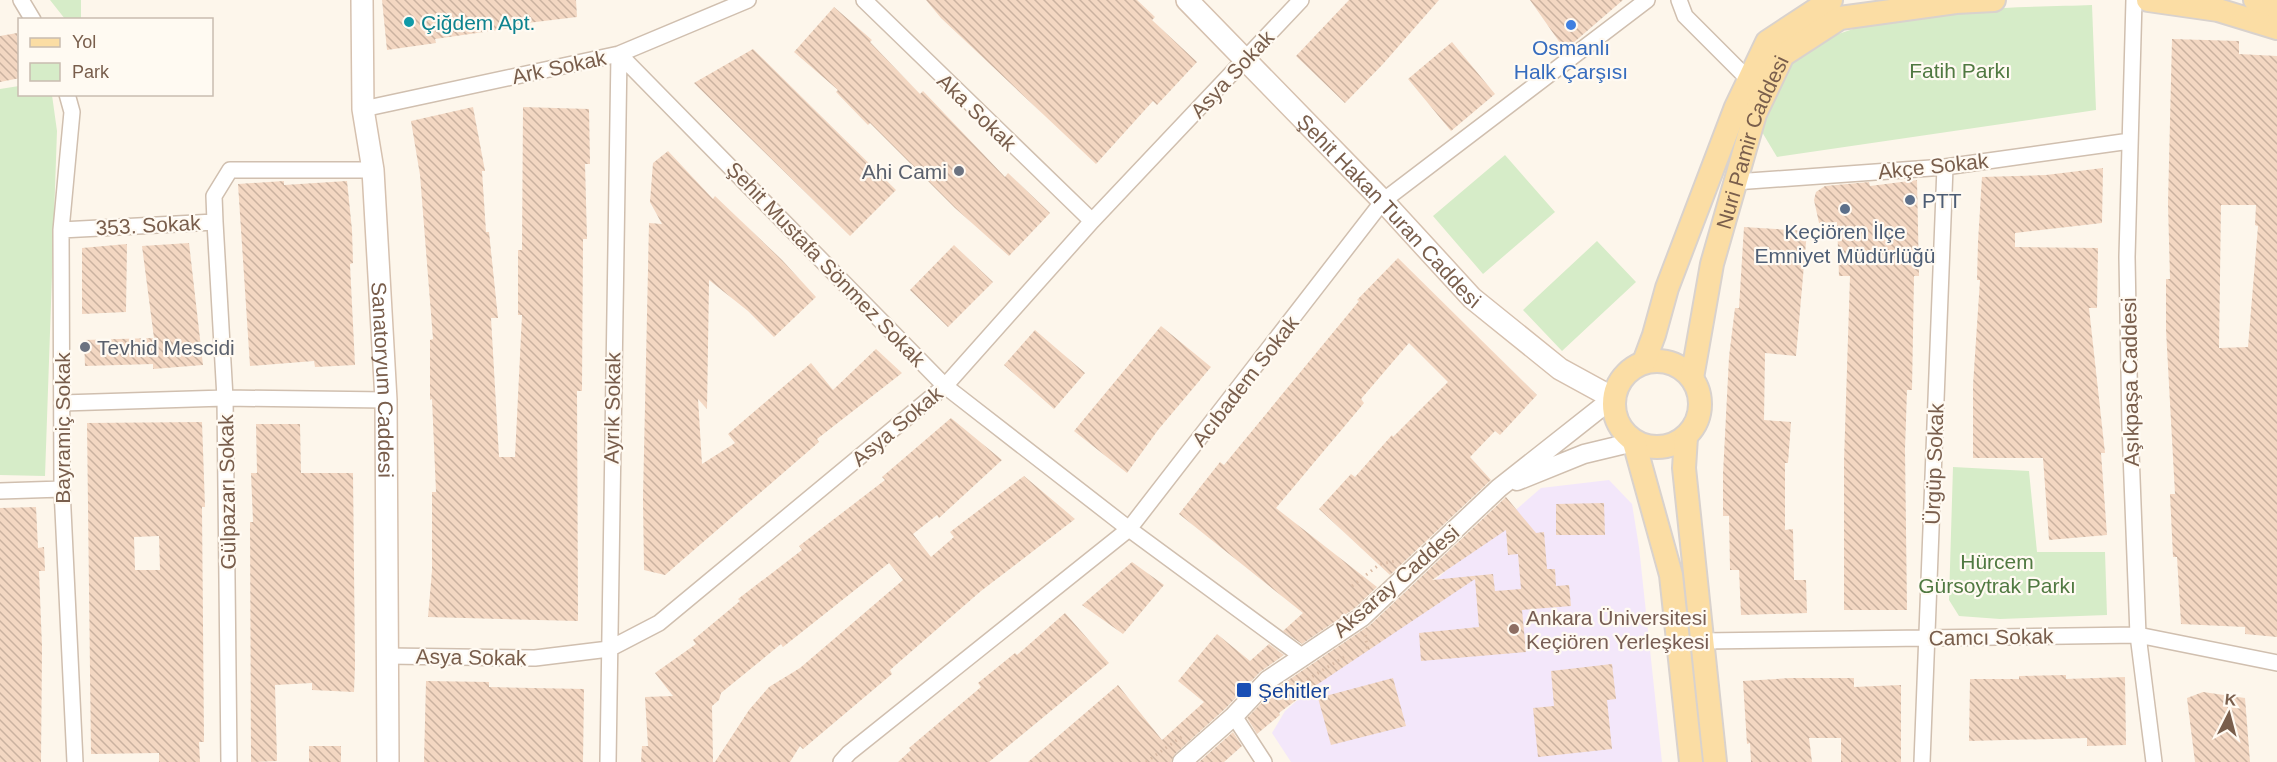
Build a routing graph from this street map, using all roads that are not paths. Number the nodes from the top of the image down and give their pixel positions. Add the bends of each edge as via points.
1 (21, 0) edge
2 (362, 0) edge
3 (748, 0) edge
4 (864, 0) edge
5 (1187, 0) edge
6 (1301, 0) edge
7 (1647, 0) edge
8 (1678, 0) edge
9 (1831, 0) edge
10 (1994, 0) edge
11 (2134, 0) edge
12 (2148, 0) edge
13 (2255, 0) edge
14 (2277, 7) edge
15 (32, 18) edge
16 (2277, 28) edge
17 (619, 54) junction
18 (1245, 60) junction
19 (1749, 80) junction
20 (68, 96) edge
21 (363, 109) junction
22 (2130, 141) junction
23 (1945, 166) junction
24 (373, 170) junction
25 (1735, 182) junction
26 (1383, 201) junction
27 (215, 222) junction
28 (1092, 222) junction
29 (61, 230) junction
30 (1644, 362) junction
31 (1692, 378) junction
32 (945, 386) junction
33 (225, 398) junction
34 (1613, 398) junction
35 (386, 400) junction
36 (62, 403) junction
37 (1686, 437) junction
38 (1634, 442) junction
39 (1499, 488) junction
40 (62, 489) junction
41 (0, 491) edge
42 (1129, 529) junction
43 (2138, 635) junction
44 (1927, 638) junction
45 (1702, 641) junction
46 (609, 650) junction
47 (388, 656) junction
48 (1303, 657) junction
49 (2277, 663) edge
50 (1234, 716) junction
51 (75, 762) edge
52 (229, 762) edge
53 (388, 762) edge
54 (608, 762) edge
55 (842, 762) edge
56 (1182, 762) edge
57 (1264, 762) edge
58 (1691, 762) edge
59 (1715, 762) edge
60 (1922, 762) edge
61 (2154, 762) edge

1 - 15 street
2 - 21 main road, Sanatoryum Caddesi
3 - 17 street, Ark Sokak
4 - 28 street, Aka Sokak
5 - 18 main road, Şehit Hakan Turan Caddesi
6 - 18 street, Asya Sokak
7 - 26 street, Acıbadem Sokak
8 - 19 street via 1685,16
9 - 19 main road, Nuri Pamir Caddesi via 1767,42
10 - 25 main road, Nuri Pamir Caddesi via 1840,18 1783,55 1755,114
11 - 22 street, Aşıkpaşa Caddesi
12 - 16 main road via 2218,10
13 - 14 main road
17 - 21 street, Ark Sokak
17 - 32 street, Şehit Mustafa Sönmez Sokak
17 - 46 street, Ayrık Sokak
18 - 26 main road, Şehit Hakan Turan Caddesi
18 - 28 street, Asya Sokak
19 - 30 main road, Nuri Pamir Caddesi via 1667,288
20 - 29 street, Bayramiç Sokak via 72,112
21 - 24 main road, Sanatoryum Caddesi
22 - 23 street, Akçe Sokak
22 - 43 street, Aşıkpaşa Caddesi via 2128,280
23 - 25 street, Akçe Sokak
23 - 44 street, Ürgüp Sokak
24 - 27 street, 353. Sokak via 230,170 214,196
24 - 35 main road, Sanatoryum Caddesi
25 - 31 main road, Nuri Pamir Caddesi via 1712,264
26 - 34 main road, Şehit Hakan Turan Caddesi via 1472,298 1560,369
26 - 42 street, Acıbadem Sokak
27 - 29 street, 353. Sokak
27 - 33 street, Gülpazarı Sokak
28 - 32 street, Asya Sokak
29 - 36 street, Bayramiç Sokak
30 - 31 main road via 1670,362
30 - 34 main road via 1623,376
31 - 37 main road via 1698,389 1699,414
32 - 42 street, Şehit Mustafa Sönmez Sokak
32 - 46 street, Asya Sokak via 659,623
33 - 35 street
33 - 36 street
33 - 52 street, Gülpazarı Sokak
34 - 38 main road via 1617,423
34 - 39 street, Aksaray Caddesi
35 - 47 main road, Sanatoryum Caddesi
36 - 40 street, Bayramiç Sokak
37 - 38 main road via 1661,447
37 - 45 main road via 1684,468
38 - 39 street via 1584,454
38 - 58 main road via 1671,575
39 - 48 street, Aksaray Caddesi via 1362,617
40 - 41 street
40 - 51 street, Bayramiç Sokak
42 - 48 street, Şehit Mustafa Sönmez Sokak
42 - 55 street, Acıbadem Sokak
43 - 44 street, Camcı Sokak
43 - 49 street, Camcı Sokak
43 - 61 street, Aşıkpaşa Caddesi
44 - 45 street, Camcı Sokak
44 - 60 street, Ürgüp Sokak
45 - 59 main road
46 - 47 street, Asya Sokak via 535,658
46 - 54 street, Ayrık Sokak
47 - 53 main road, Sanatoryum Caddesi
48 - 50 street, Aksaray Caddesi via 1268,680
50 - 56 street, Aksaray Caddesi
50 - 57 street

